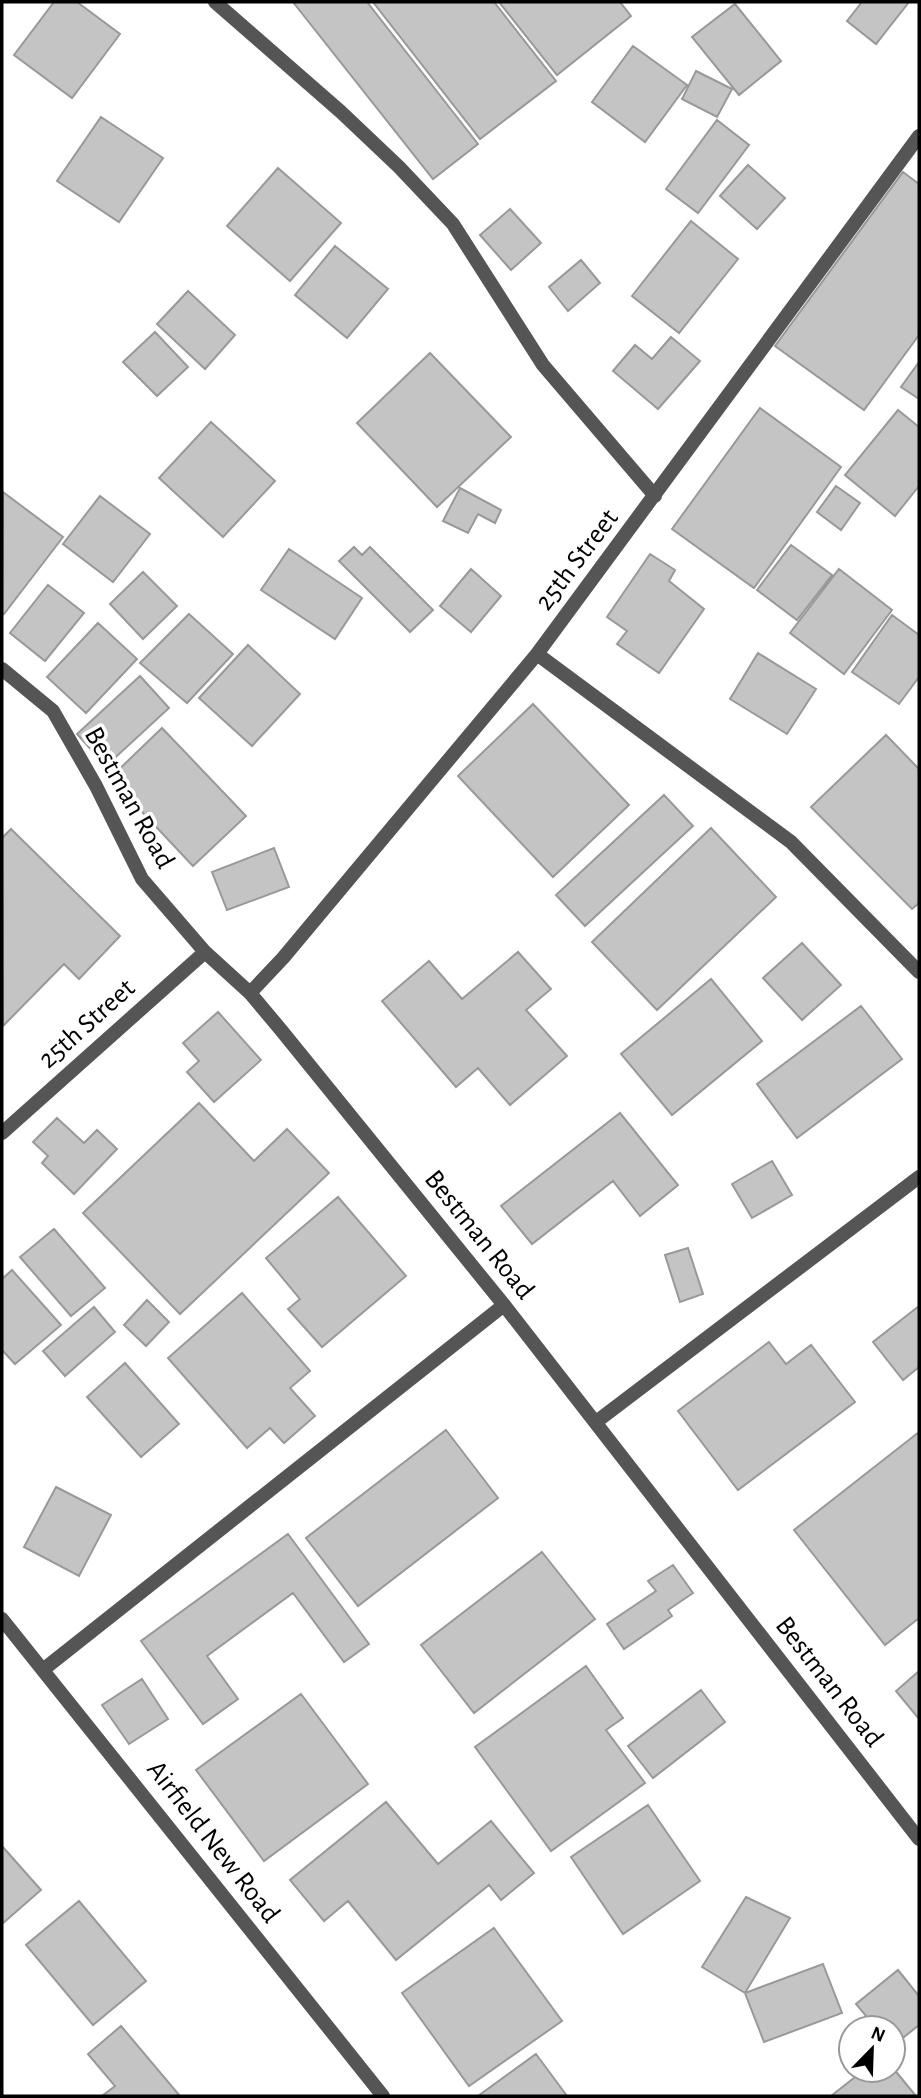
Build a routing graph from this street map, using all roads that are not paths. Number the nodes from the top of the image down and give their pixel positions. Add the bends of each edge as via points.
1 (215, 2) edge
2 (919, 136) edge
3 (655, 496) junction
4 (537, 654) junction
5 (2, 668) edge
6 (205, 952) junction
7 (919, 972) edge
8 (250, 993) junction
9 (2, 1133) edge
10 (919, 1177) edge
11 (504, 1305) junction
12 (596, 1422) junction
13 (2, 1619) edge
14 (44, 1670) junction
15 (919, 1839) edge
16 (383, 2096) edge

1 - 3 street via 341,112 453,224 543,365
2 - 3 street, 25th Street
3 - 4 street, 25th Street
4 - 7 street via 791,842
4 - 8 street, 25th Street
5 - 6 street, Bestman Road via 53,711 142,879
6 - 8 street, Bestman Road
6 - 9 street, 25th Street
8 - 11 street, Bestman Road
10 - 12 street
11 - 12 street, Bestman Road
11 - 14 street
12 - 15 street, Bestman Road
13 - 14 street, Airfield New Road
14 - 16 street, Airfield New Road

